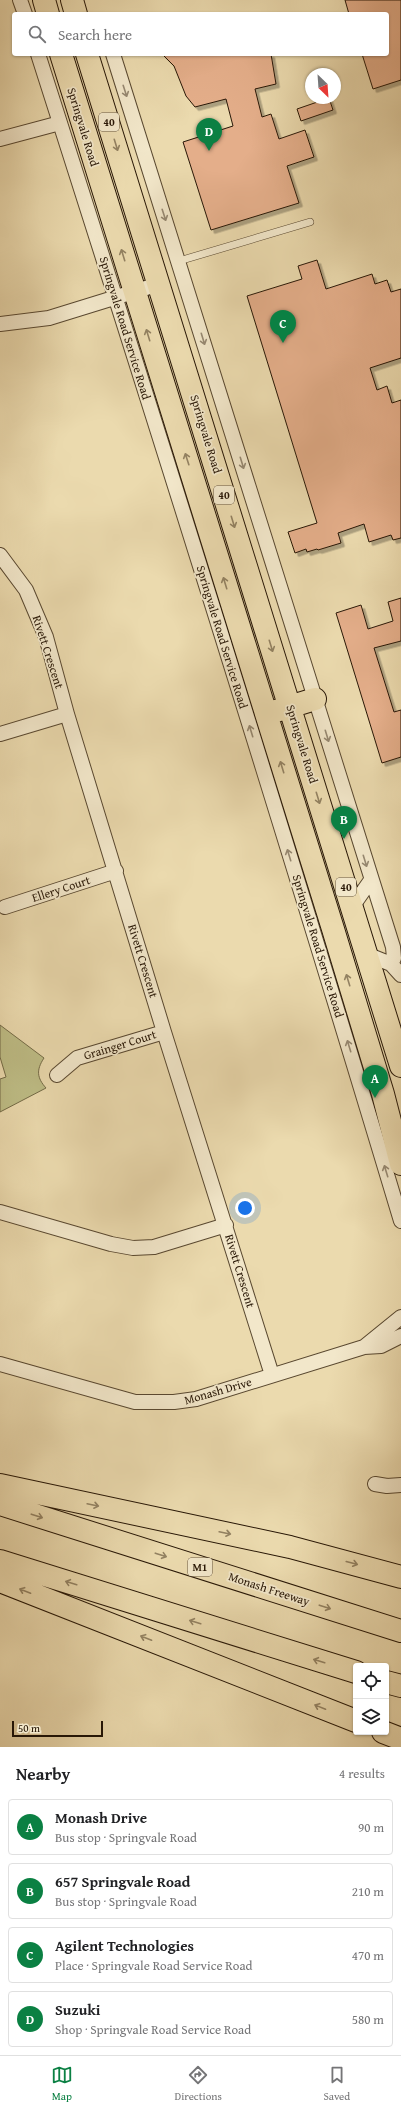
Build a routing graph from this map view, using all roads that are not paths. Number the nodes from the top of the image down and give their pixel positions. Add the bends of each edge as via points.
1 (44, 0) edge
2 (72, 0) edge
3 (47, 12) edge
4 (75, 12) edge
5 (39, 56) edge
6 (62, 56) edge
7 (88, 56) edge
8 (114, 56) edge
9 (60, 122) junction
10 (0, 139) edge
11 (310, 222) dead end
12 (179, 261) junction
13 (159, 284) junction
14 (125, 295) junction
15 (0, 324) edge
16 (0, 555) edge
17 (225, 615) junction
18 (315, 699) junction
19 (290, 707) junction
20 (67, 714) junction
21 (266, 714) junction
22 (0, 734) edge
23 (116, 871) junction
24 (371, 880) junction
25 (5, 907) dead end
26 (352, 907) junction
27 (366, 954) junction
28 (392, 964) junction
29 (401, 975) edge
30 (383, 1009) junction
31 (351, 1020) junction
32 (164, 1032) junction
33 (401, 1066) edge
34 (57, 1075) dead end
35 (401, 1164) edge
36 (0, 1212) edge
37 (401, 1222) edge
38 (226, 1225) junction
39 (401, 1317) edge
40 (401, 1336) edge
41 (364, 1347) junction
42 (0, 1364) edge
43 (272, 1375) junction
44 (375, 1484) dead end
45 (0, 1485) edge
46 (401, 1485) edge
47 (0, 1504) edge
48 (0, 1561) edge
49 (401, 1577) edge
50 (0, 1581) edge
51 (401, 1631) edge
52 (353, 1671) edge
53 (389, 1683) edge
54 (401, 1686) edge
55 (353, 1720) edge
56 (389, 1734) edge
57 (401, 1739) edge

1 - 3 highway
2 - 4 highway
5 - 9 street, Springvale Road Service Road
14 -> 6 highway, Springvale Road / 40
7 -> 13 highway, Springvale Road / 40
8 -> 12 street
9 - 10 street
9 - 14 street, Springvale Road Service Road
11 - 12 lane
12 -> 18 street
13 - 14 street
13 -> 19 highway, Springvale Road / 40
14 - 15 street via 49,318
17 -> 14 highway, Springvale Road / 40
16 - 20 street, Rivett Crescent via 26,590 46,637
17 - 21 highway, Springvale Road / 40
31 -> 17 street, Springvale Road Service Road
18 - 19 highway
18 -> 24 street
19 - 21 highway
19 -> 26 highway, Springvale Road / 40
20 - 22 street
20 - 23 street, Rivett Crescent
31 -> 21 highway, Springvale Road / 40
23 - 25 street, Ellery Court
23 - 32 street, Rivett Crescent
24 - 26 street
24 - 28 street via 393,947
26 - 27 highway, Springvale Road / 40
27 - 28 street
27 - 30 highway, Springvale Road / 40
28 - 29 street
30 - 31 highway
30 - 33 highway, Springvale Road / 40
31 - 35 highway, Springvale Road / 40
37 -> 31 street, Springvale Road Service Road
32 - 34 street, Grainger Court via 77,1058
32 - 38 street, Rivett Crescent
36 - 38 street via 133,1248 154,1247
38 - 43 street, Rivett Crescent
39 - 41 street, Monash Drive
40 - 41 street, Monash Drive via 380,1346
41 - 43 street, Monash Drive
42 - 43 street, Monash Drive via 121,1399 150,1403 196,1398
44 - 46 street
45 -> 49 highway via 290,1547
47 -> 51 highway, Monash Freeway / M1
52 -> 48 highway
55 -> 50 highway
53 - 54 highway
56 - 57 highway

